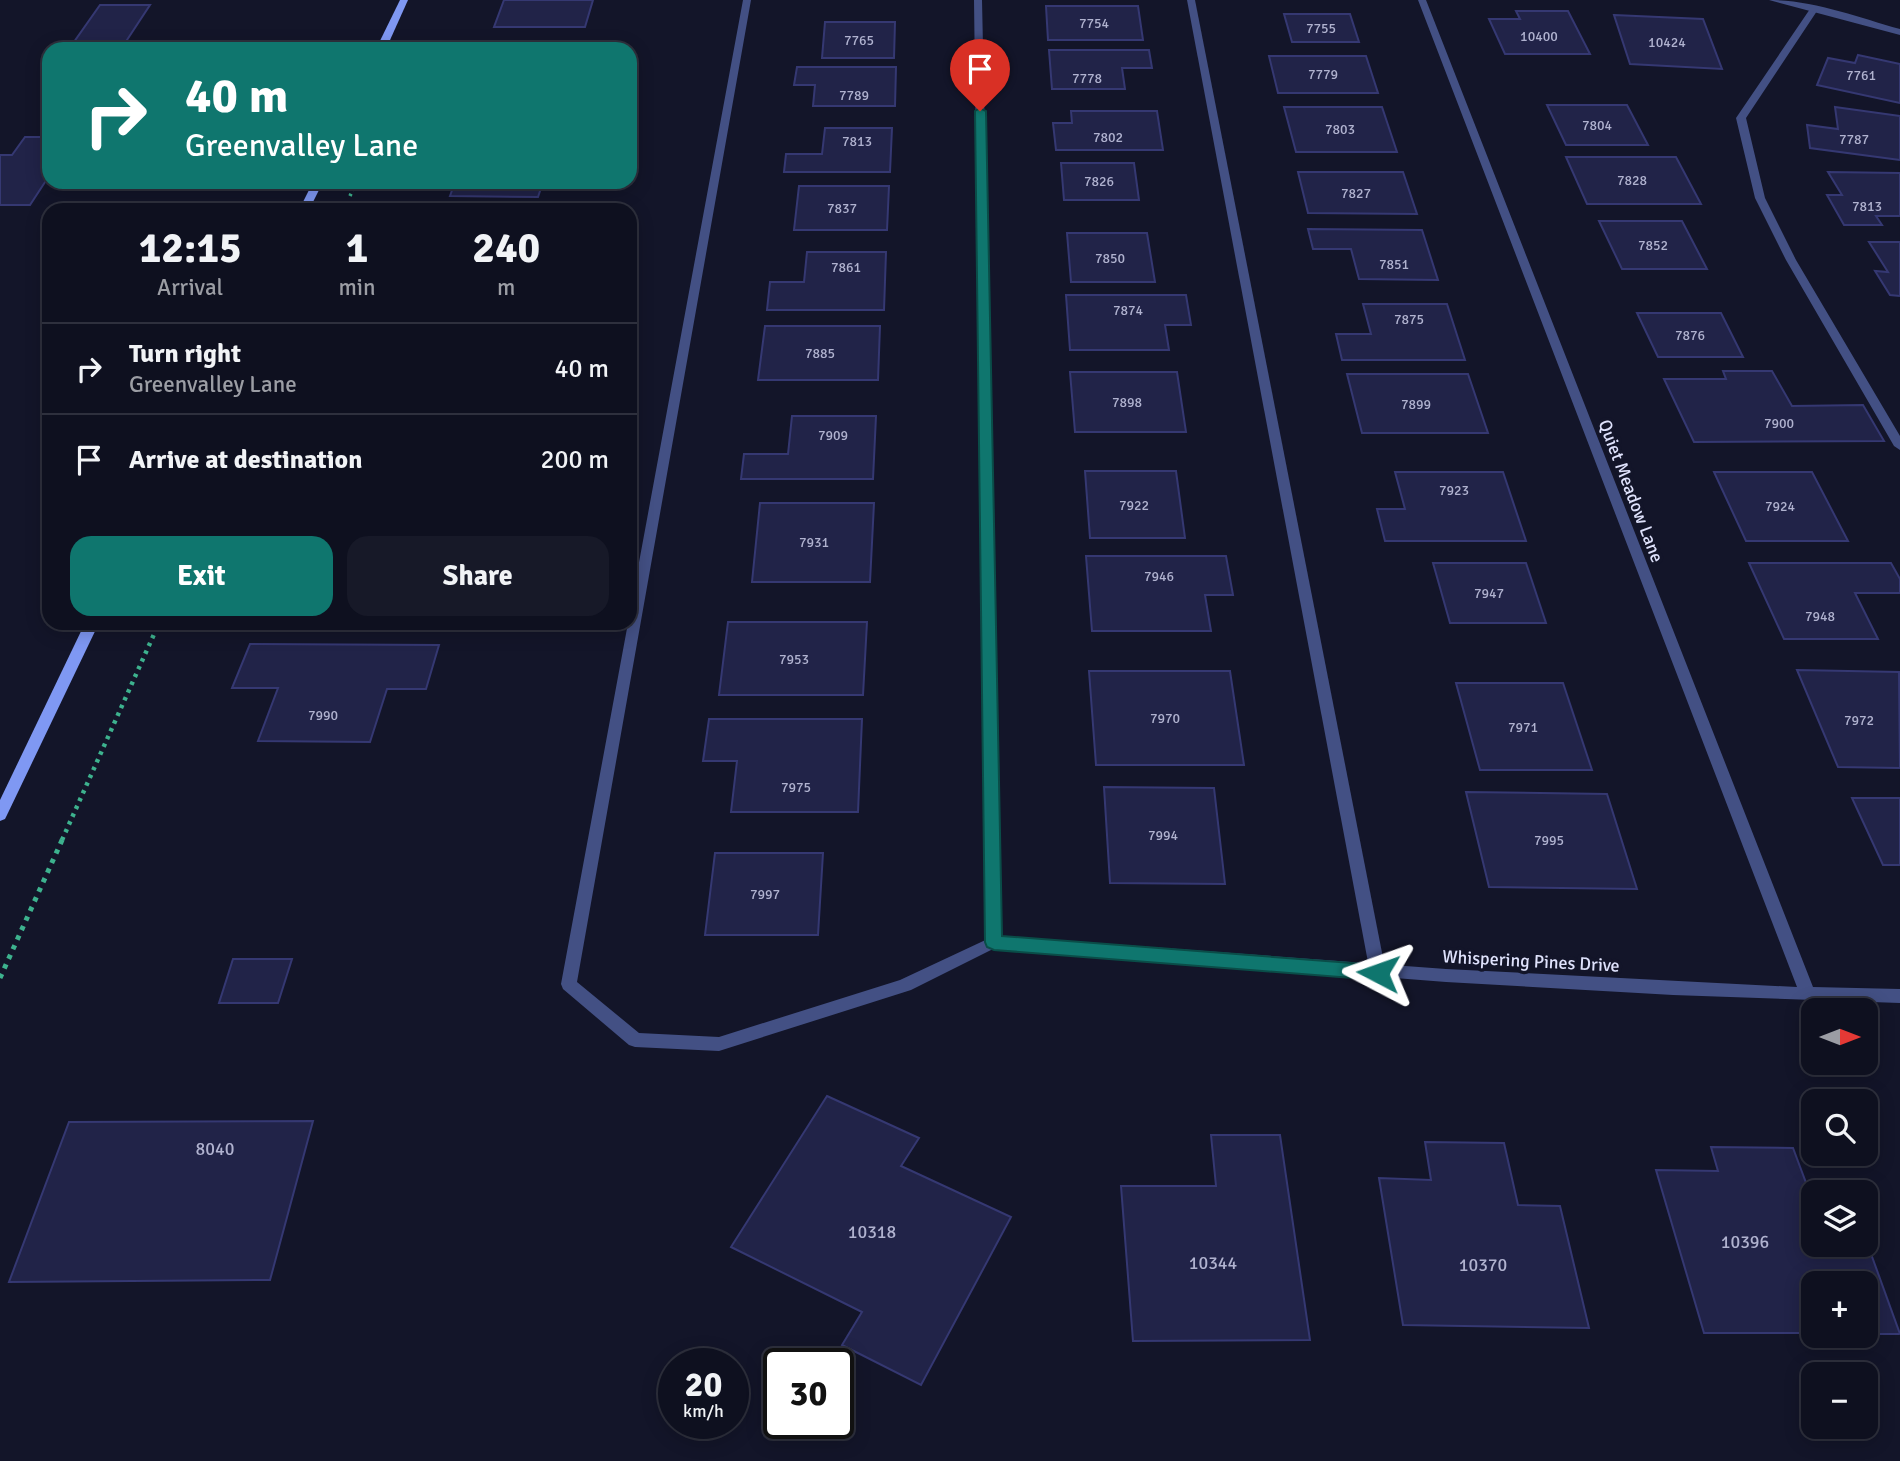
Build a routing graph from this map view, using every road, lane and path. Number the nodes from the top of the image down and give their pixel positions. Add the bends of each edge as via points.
1 (404, 0) edge
2 (747, 0) edge
3 (978, 0) edge
4 (1191, 0) edge
5 (1422, 0) edge
6 (1773, 0) edge
7 (1815, 8) junction
8 (1900, 32) edge
9 (384, 42) edge
10 (1900, 446) edge
11 (637, 608) edge
12 (89, 630) edge
13 (156, 630) edge
14 (633, 630) edge
15 (0, 816) edge
16 (994, 942) junction
17 (1378, 973) junction
18 (0, 978) edge
19 (1808, 994) junction
20 (1900, 996) edge

1 - 9 street
2 - 11 street
3 - 16 street
4 - 17 street
5 - 19 street, Quiet Meadow Lane
6 - 7 street
7 - 8 street
7 - 10 street via 1741,118 1760,198
12 - 15 street
13 - 18 path
14 - 16 street via 569,984 635,1040 719,1044 905,985
16 - 17 street, Whispering Pines Drive
17 - 19 street, Whispering Pines Drive
19 - 20 street, Whispering Pines Drive

